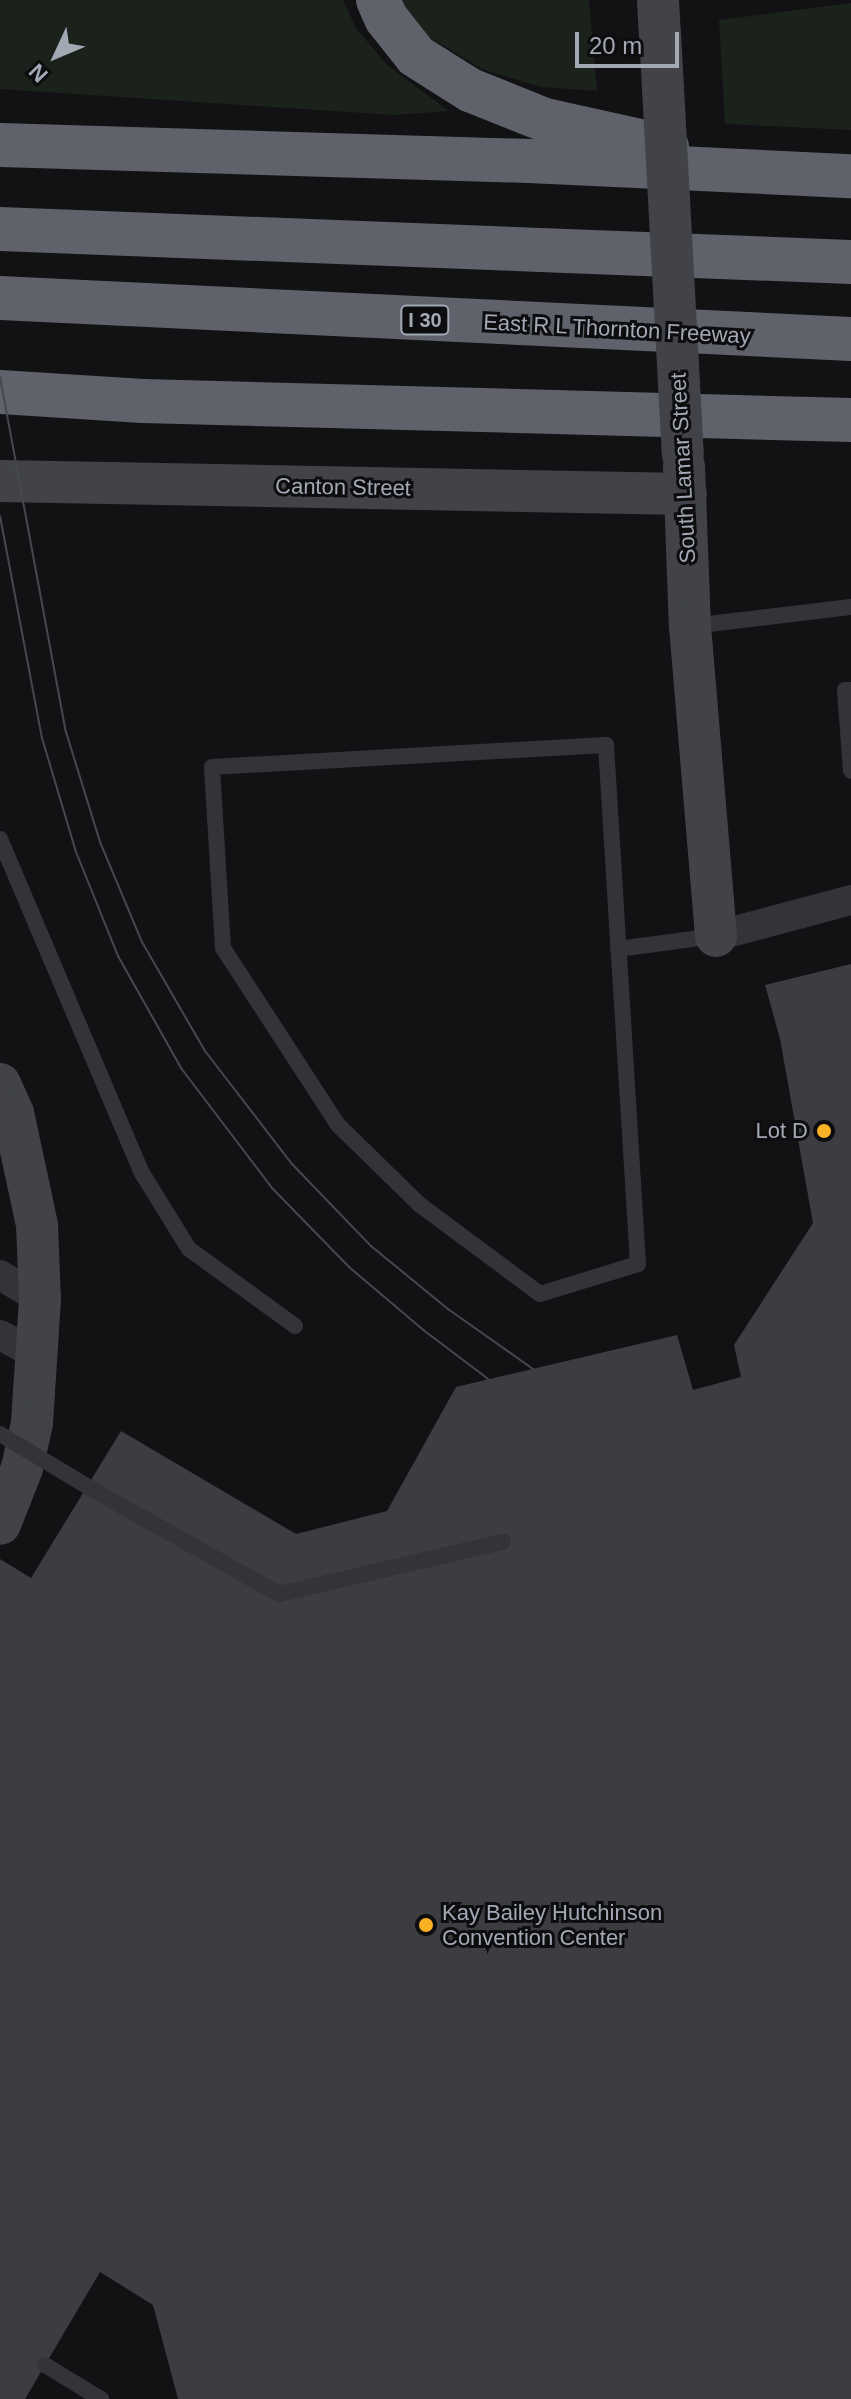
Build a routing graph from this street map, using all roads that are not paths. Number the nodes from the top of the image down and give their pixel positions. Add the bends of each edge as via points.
1 (378, 0) edge
2 (659, 16) edge
3 (0, 145) edge
4 (790, 173) junction
5 (851, 176) edge
6 (0, 229) edge
7 (851, 262) edge
8 (0, 298) edge
9 (851, 339) edge
10 (0, 392) edge
11 (851, 420) edge
12 (0, 481) edge
13 (686, 494) junction
14 (851, 607) edge
15 (690, 626) junction
16 (851, 690) edge
17 (851, 771) edge
18 (0, 839) edge
19 (851, 900) edge
20 (716, 936) junction
21 (618, 949) junction
22 (0, 1084) edge
23 (0, 1275) edge
24 (40, 1299) junction
25 (295, 1326) dead end
26 (0, 1335) edge
27 (37, 1355) junction
28 (0, 1434) edge
29 (0, 1524) edge
30 (503, 1542) dead end
31 (45, 2365) dead end
32 (101, 2399) edge

1 - 4 highway via 416,56 470,90 545,120
2 - 13 main road, South Lamar Street, bridge
3 - 4 highway
4 - 5 highway
6 - 7 highway
8 - 9 highway, East R L Thornton Freeway / I 30
10 - 11 highway via 143,401
12 - 13 main road, Canton Street
13 - 15 main road, South Lamar Street
14 - 15 lane
15 - 20 main road, South Lamar Street
16 - 17 lane via 845,690
18 - 25 lane via 142,1173 189,1249
19 - 20 street
20 - 21 lane
21 - 21 lane via 606,745 212,767 223,948 338,1125 419,1204 540,1294 638,1264
22 - 24 main road via 13,1113 37,1225
23 - 24 street
24 - 27 main road
26 - 27 street
27 - 29 main road via 32,1423 22,1468
28 - 30 lane, bridge via 279,1594
31 - 32 lane

